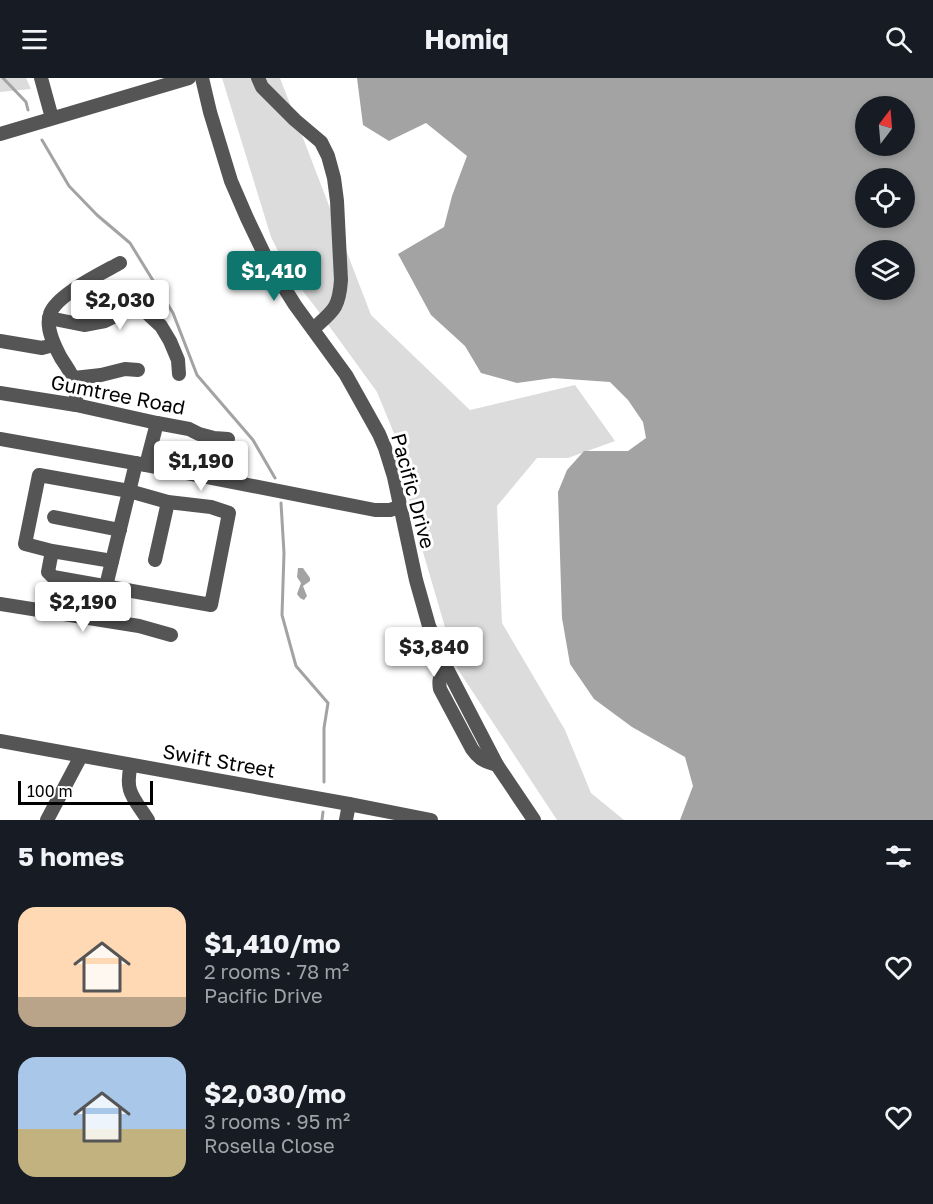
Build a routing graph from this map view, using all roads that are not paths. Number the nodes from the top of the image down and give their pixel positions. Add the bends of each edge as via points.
1 (41, 78) edge
2 (189, 78) edge
3 (202, 78) edge
4 (258, 78) edge
5 (52, 118) junction
6 (0, 134) edge
7 (120, 263) dead end
8 (49, 318) junction
9 (313, 329) junction
10 (0, 341) edge
11 (53, 345) junction
12 (138, 370) dead end
13 (179, 374) dead end
14 (74, 378) junction
15 (0, 393) edge
16 (76, 405) junction
17 (156, 423) junction
18 (0, 439) edge
19 (228, 439) dead end
20 (141, 464) junction
21 (129, 491) junction
22 (168, 502) junction
23 (399, 507) junction
24 (54, 517) dead end
25 (120, 530) junction
26 (52, 551) junction
27 (155, 560) dead end
28 (112, 561) junction
29 (106, 586) junction
30 (0, 604) edge
31 (171, 635) dead end
32 (0, 741) edge
33 (81, 756) junction
34 (131, 765) junction
35 (349, 804) junction
36 (47, 820) edge
37 (148, 820) edge
38 (346, 820) edge
39 (430, 820) edge
40 (534, 820) edge

1 - 5 street
2 - 5 street
3 - 9 street, Pacific Drive via 231,181 247,218 268,262
4 - 9 street via 262,87 321,142 334,178 339,296 336,307
5 - 6 street
7 - 8 street via 64,296
8 - 11 street
8 - 13 street via 84,325 105,321 131,308 147,313 170,341
9 - 23 street, Pacific Drive via 346,375 380,434
10 - 11 street via 42,348
11 - 14 street
12 - 14 street
14 - 16 street
15 - 16 street, Gumtree Road
16 - 17 street, Gumtree Road
17 - 19 street, Gumtree Road
17 - 20 street
18 - 20 street
20 - 21 street
20 - 23 street via 375,510
21 - 22 street
21 - 25 street
21 - 26 street via 39,475 25,544
22 - 27 street
22 - 29 street via 230,513 211,605
23 - 40 street, Pacific Drive via 429,626 445,665 440,689 472,749 485,762 496,765
24 - 25 street
25 - 28 street
26 - 28 street
26 - 29 street via 48,572 52,577
28 - 29 street
30 - 31 street via 140,626
32 - 33 street, Swift Street
33 - 34 street, Swift Street
33 - 36 street
34 - 35 street, Swift Street
34 - 37 street via 129,790
35 - 38 street
35 - 39 street, Swift Street

